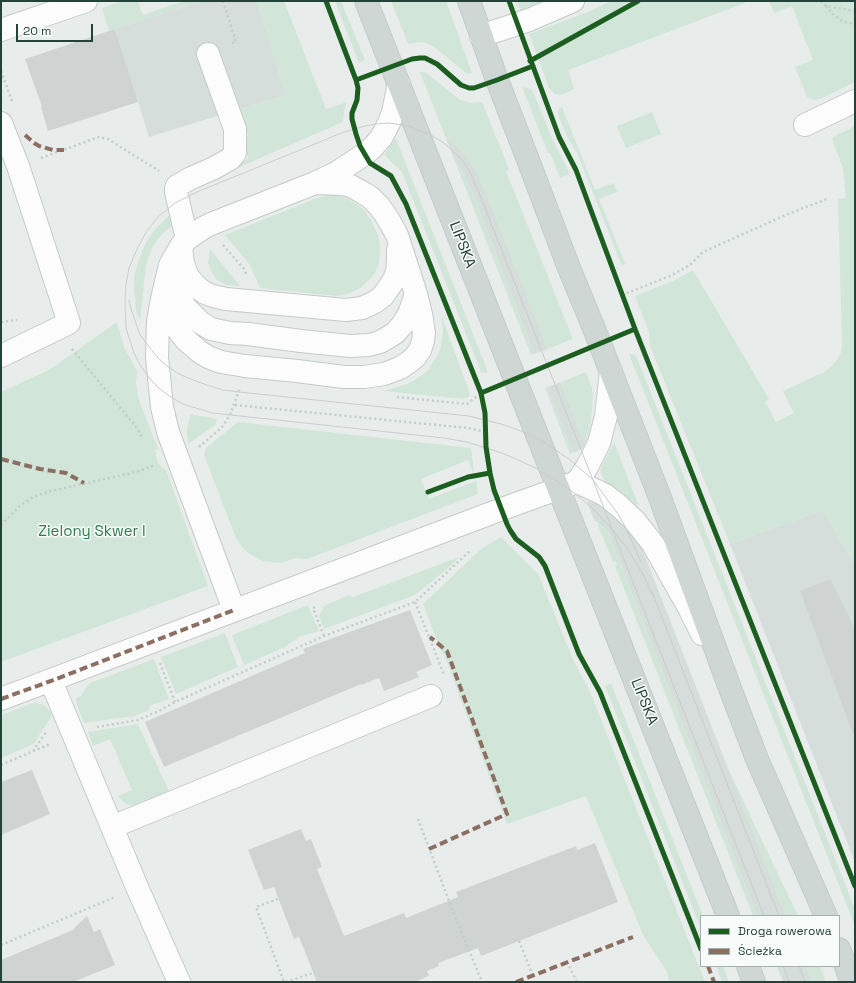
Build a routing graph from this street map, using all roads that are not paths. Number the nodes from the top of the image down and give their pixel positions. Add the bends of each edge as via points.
1 (86, 1) edge
2 (366, 1) edge
3 (469, 1) edge
4 (567, 2) edge
5 (1, 30) edge
6 (481, 36) junction
7 (208, 54) road end
8 (398, 84) junction
9 (855, 101) edge
10 (8, 115) edge
11 (805, 125) dead end
12 (6, 152) edge
13 (315, 183) junction
14 (397, 235) junction
15 (184, 243) junction
16 (170, 265) junction
17 (416, 294) junction
18 (162, 298) junction
19 (1, 356) edge
20 (611, 371) junction
21 (568, 486) junction
22 (234, 610) junction
23 (51, 681) junction
24 (728, 683) junction
25 (431, 696) dead end
26 (1, 700) edge
27 (112, 827) junction
28 (728, 915) edge
29 (826, 915) edge
30 (840, 952) edge
31 (748, 967) edge
32 (179, 982) edge
33 (754, 982) edge
34 (852, 982) edge

1 - 5 street
2 - 8 main road, LIPSKA
3 - 6 main road
4 - 6 street via 517,24
6 - 20 main road
7 - 15 street via 235,129 235,153 230,160 177,186
8 - 13 street via 393,112 385,132 377,143 336,173
8 - 21 main road, LIPSKA
9 - 11 street
10 - 12 street
12 - 19 street via 27,166 69,323
13 - 14 street via 351,186 370,197 385,214
13 - 15 street via 212,224
14 - 15 street via 397,272 389,289 369,305 346,310 226,299 205,293 188,277 183,264
14 - 17 street
15 - 16 street
16 - 17 street via 172,280 185,307 211,329 230,333 350,346 369,345 395,333 409,314
16 - 18 street
17 - 18 street via 424,332 420,350 400,368 364,377 245,366 215,360 180,334
18 - 22 street via 158,321 157,357 161,399 168,432
20 - 21 street via 606,416 599,443 588,467
20 - 24 main road
21 - 22 street
21 - 24 street via 605,495 635,521 652,544 688,606
21 - 28 main road, LIPSKA
22 - 23 street
23 - 26 street
23 - 27 street
24 - 29 main road via 757,758
25 - 27 street
27 - 32 street
30 - 34 main road
31 - 33 main road

